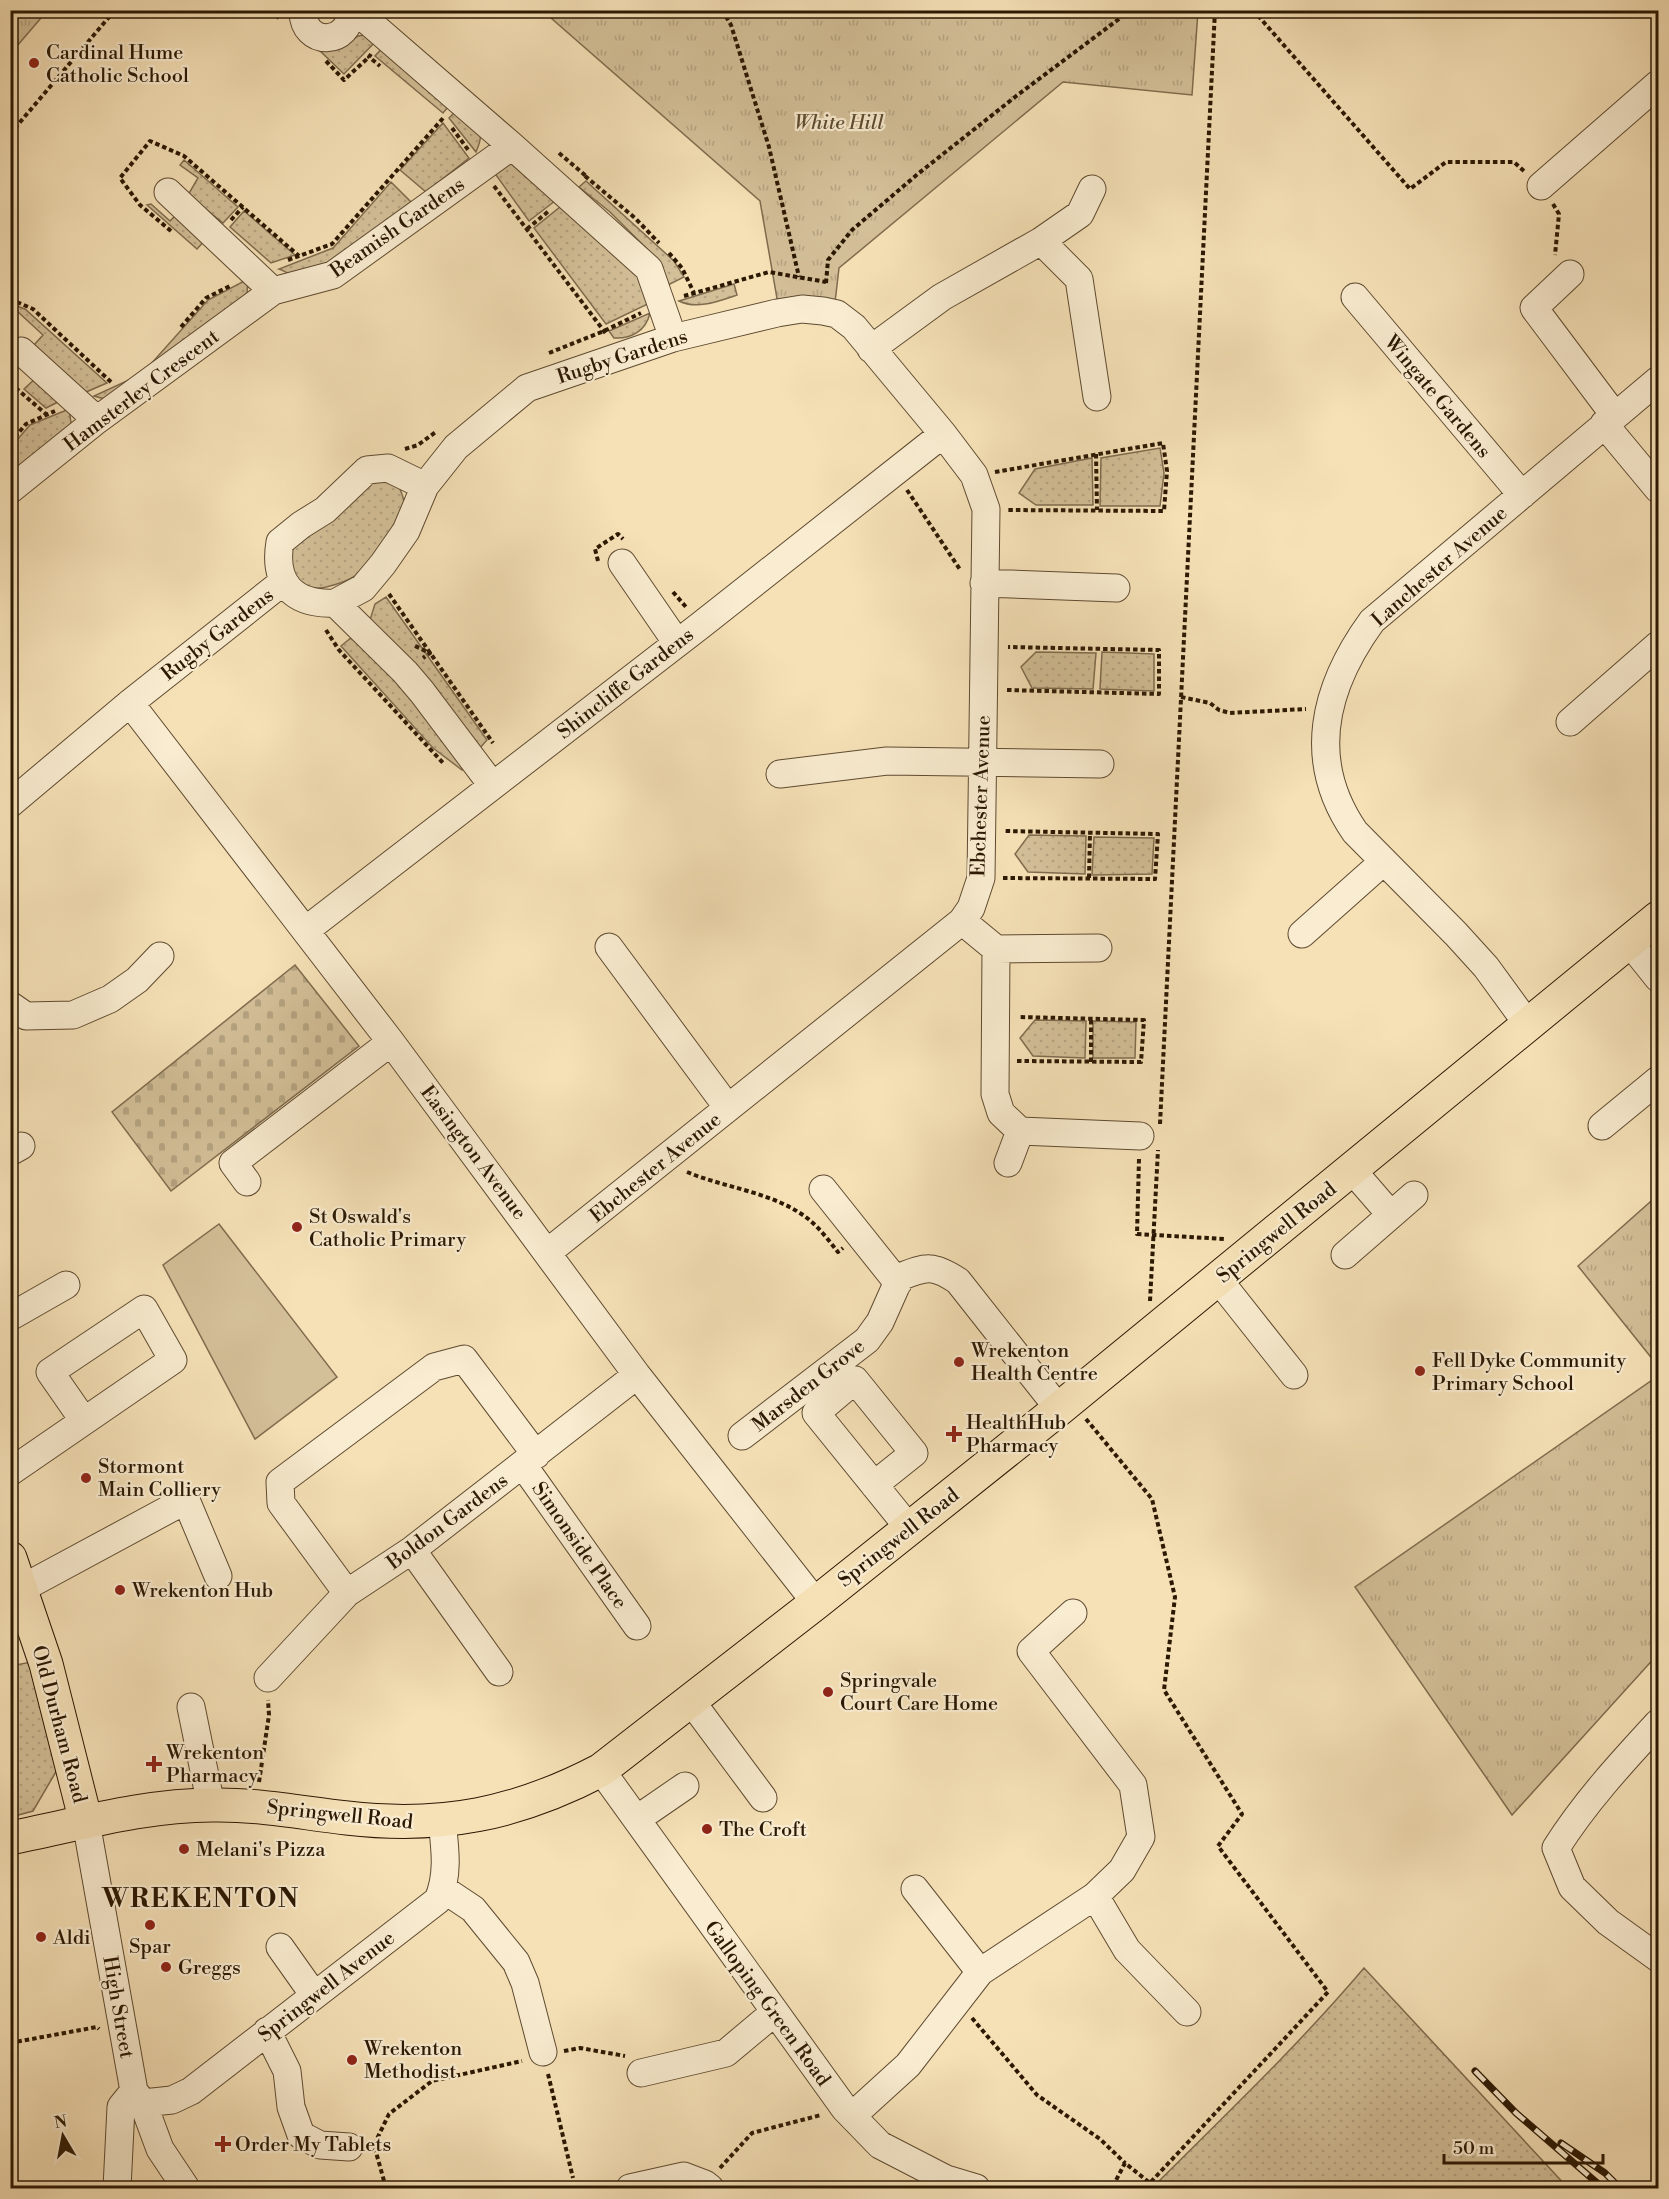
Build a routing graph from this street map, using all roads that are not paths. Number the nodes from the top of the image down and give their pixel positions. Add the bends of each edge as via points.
1 (303, 10) edge
2 (350, 10) edge
3 (355, 10) edge
4 (1659, 84) edge
5 (512, 146) junction
6 (1540, 186) road end
7 (1092, 189) dead end
8 (168, 192) dead end
9 (1041, 241) junction
10 (1570, 274) road end
11 (264, 282) junction
12 (1355, 297) dead end
13 (823, 311) joint
14 (673, 338) junction
15 (871, 349) junction
16 (21, 351) dead end
17 (1659, 380) edge
18 (1097, 397) dead end
19 (97, 420) junction
20 (1610, 420) junction
21 (944, 434) junction
22 (425, 486) junction
23 (1659, 489) edge
24 (10, 490) edge
25 (1522, 495) junction
26 (622, 563) dead end
27 (284, 582) junction
28 (1116, 588) dead end
29 (984, 594) junction
30 (335, 603) junction
31 (677, 643) junction
32 (1659, 645) edge
33 (130, 703) junction
34 (1570, 722) dead end
35 (982, 761) junction
36 (1100, 764) dead end
37 (780, 774) dead end
38 (502, 778) junction
39 (10, 804) edge
40 (1383, 862) junction
41 (1659, 918) edge
42 (962, 921) junction
43 (306, 930) junction
44 (1302, 934) dead end
45 (1630, 943) junction
46 (609, 947) dead end
47 (1098, 948) dead end
48 (996, 949) junction
49 (160, 956) dead end
50 (1659, 978) edge
51 (10, 1005) edge
52 (1529, 1026) junction
53 (391, 1042) junction
54 (1659, 1080) edge
55 (728, 1108) junction
56 (1602, 1126) dead end
57 (1020, 1131) junction
58 (1153, 1134) road end
59 (1008, 1163) dead end
60 (1352, 1170) junction
61 (247, 1182) dead end
62 (822, 1189) dead end
63 (1414, 1196) dead end
64 (1391, 1215) junction
65 (548, 1252) junction
66 (1345, 1255) dead end
67 (1218, 1279) junction
68 (898, 1283) junction
69 (66, 1285) dead end
70 (10, 1317) edge
71 (638, 1375) junction
72 (1294, 1375) dead end
73 (1065, 1404) junction
74 (84, 1421) dead end
75 (742, 1436) dead end
76 (529, 1460) junction
77 (10, 1472) edge
78 (874, 1485) dead end
79 (909, 1528) junction
80 (412, 1551) junction
81 (10, 1558) edge
82 (218, 1576) dead end
83 (21, 1589) junction
84 (347, 1593) junction
85 (816, 1603) junction
86 (1073, 1613) dead end
87 (637, 1626) dead end
88 (499, 1672) dead end
89 (268, 1678) road end
90 (691, 1701) junction
91 (191, 1707) dead end
92 (1659, 1723) edge
93 (601, 1770) junction
94 (685, 1786) dead end
95 (763, 1798) dead end
96 (211, 1804) junction
97 (637, 1819) junction
98 (442, 1821) junction
99 (86, 1822) junction
100 (10, 1838) edge
101 (443, 1889) junction
102 (915, 1889) dead end
103 (1095, 1896) junction
104 (280, 1947) dead end
105 (1659, 1958) edge
106 (980, 1972) junction
107 (315, 1995) junction
108 (775, 2012) junction
109 (1187, 2012) dead end
110 (267, 2031) junction
111 (543, 2054) road end
112 (641, 2073) road end
113 (139, 2097) junction
114 (849, 2113) junction
115 (348, 2147) dead end
116 (708, 2186) edge
117 (117, 2188) edge
118 (186, 2188) edge
119 (630, 2188) edge
120 (976, 2188) edge

1 - 2 street via 306,26 318,37 326,38 346,28
3 - 5 street
4 - 6 street
5 - 11 street, Beamish Gardens via 333,275
5 - 14 street via 649,269
7 - 9 street via 1080,214
8 - 11 street
9 - 15 street via 942,297
9 - 18 street via 1079,279
10 - 20 street via 1534,308
11 - 19 street, Hamsterley Crescent
12 - 25 street, Wingate Gardens
13 - 14 street, Rugby Gardens via 793,310
13 - 15 street, Ebchester Avenue via 837,314 854,327
14 - 22 street, Rugby Gardens via 527,388 456,447
15 - 21 street, Ebchester Avenue
16 - 19 street
17 - 20 street, Lanchester Avenue
19 - 24 street, Hamsterley Crescent
20 - 23 street
20 - 25 street, Lanchester Avenue
21 - 29 street, Ebchester Avenue via 974,475 986,510
21 - 31 street, Shincliffe Gardens
22 - 27 street, Rugby Gardens via 387,468 367,470 325,510 279,542 277,559
22 - 30 street, Rugby Gardens via 406,531 375,574 363,588
25 - 40 street, Lanchester Avenue via 1372,621 1339,674 1325,739 1328,770 1343,815
26 - 31 street
27 - 30 street via 306,600
27 - 33 street, Rugby Gardens
28 - 29 street
29 - 35 street, Ebchester Avenue
30 - 38 street via 405,672
31 - 38 street, Shincliffe Gardens
32 - 34 street
33 - 39 street, Rugby Gardens
33 - 43 street, Easington Avenue
35 - 36 street
35 - 37 street via 887,761
35 - 42 street, Ebchester Avenue via 981,878
38 - 43 street, Shincliffe Gardens
40 - 44 street
40 - 52 street, Lanchester Avenue via 1486,967
41 - 45 main road, Springwell Road
42 - 48 street
42 - 55 street, Ebchester Avenue
43 - 53 street, Easington Avenue
45 - 50 street
45 - 52 main road, Springwell Road
46 - 55 street
47 - 48 street
48 - 57 street via 995,1094 1001,1113
49 - 51 street via 137,980 110,999 73,1015 26,1016
52 - 60 main road, Springwell Road
53 - 61 street via 233,1163
53 - 65 street, Easington Avenue
54 - 56 street
55 - 65 street, Ebchester Avenue
57 - 58 street
57 - 59 street
60 - 64 street
60 - 67 main road, Springwell Road
62 - 68 street
63 - 64 street
64 - 66 street
65 - 71 street, Easington Avenue
67 - 72 street
67 - 73 main road, Springwell Road
68 - 73 street via 900,1277 919,1269 940,1269 958,1281
68 - 75 street, Marsden Grove via 867,1340
69 - 70 street
71 - 76 street, Boldon Gardens
71 - 85 street, Easington Avenue
73 - 79 main road, Springwell Road
74 - 77 street
76 - 80 street, Boldon Gardens
76 - 84 street, Simonside Place via 464,1359 434,1366 280,1482 281,1503
76 - 87 street, Simonside Place
78 - 79 street
79 - 85 main road, Springwell Road
80 - 84 street, Boldon Gardens
80 - 88 street
81 - 83 main road, Old Durham Road
82 - 83 street via 186,1500
83 - 99 main road, Old Durham Road via 46,1664
84 - 89 street, Boldon Gardens
85 - 90 main road, Springwell Road
86 - 103 street via 1030,1652 1133,1785 1141,1837 1122,1870
90 - 93 main road, Springwell Road
90 - 95 street
91 - 96 street
92 - 105 street via 1609,1777 1556,1848 1572,1887 1608,1923
93 - 97 street, Galloping Green Road
93 - 98 main road, Springwell Road via 534,1800
94 - 97 street
96 - 98 main road, Springwell Road via 256,1805 396,1822
96 - 99 main road, Springwell Road
97 - 108 street, Galloping Green Road
98 - 101 street via 446,1854
99 - 100 main road, Springwell Road
99 - 113 street, High Street
101 - 107 street, Springwell Avenue via 438,1900
101 - 111 street via 473,1909 516,1962
102 - 106 street
103 - 106 street
103 - 109 street via 1127,1950
104 - 107 street
106 - 114 street via 908,2065
107 - 110 street, Springwell Avenue
108 - 112 street via 726,2053
108 - 114 street, Galloping Green Road
110 - 113 street, Springwell Avenue via 191,2091 172,2100
110 - 115 street via 287,2071 291,2107 301,2135 320,2145
113 - 117 street via 120,2107
113 - 118 street, High Street via 160,2149
114 - 120 street, Galloping Green Road via 880,2145 946,2179
116 - 119 street via 684,2176

